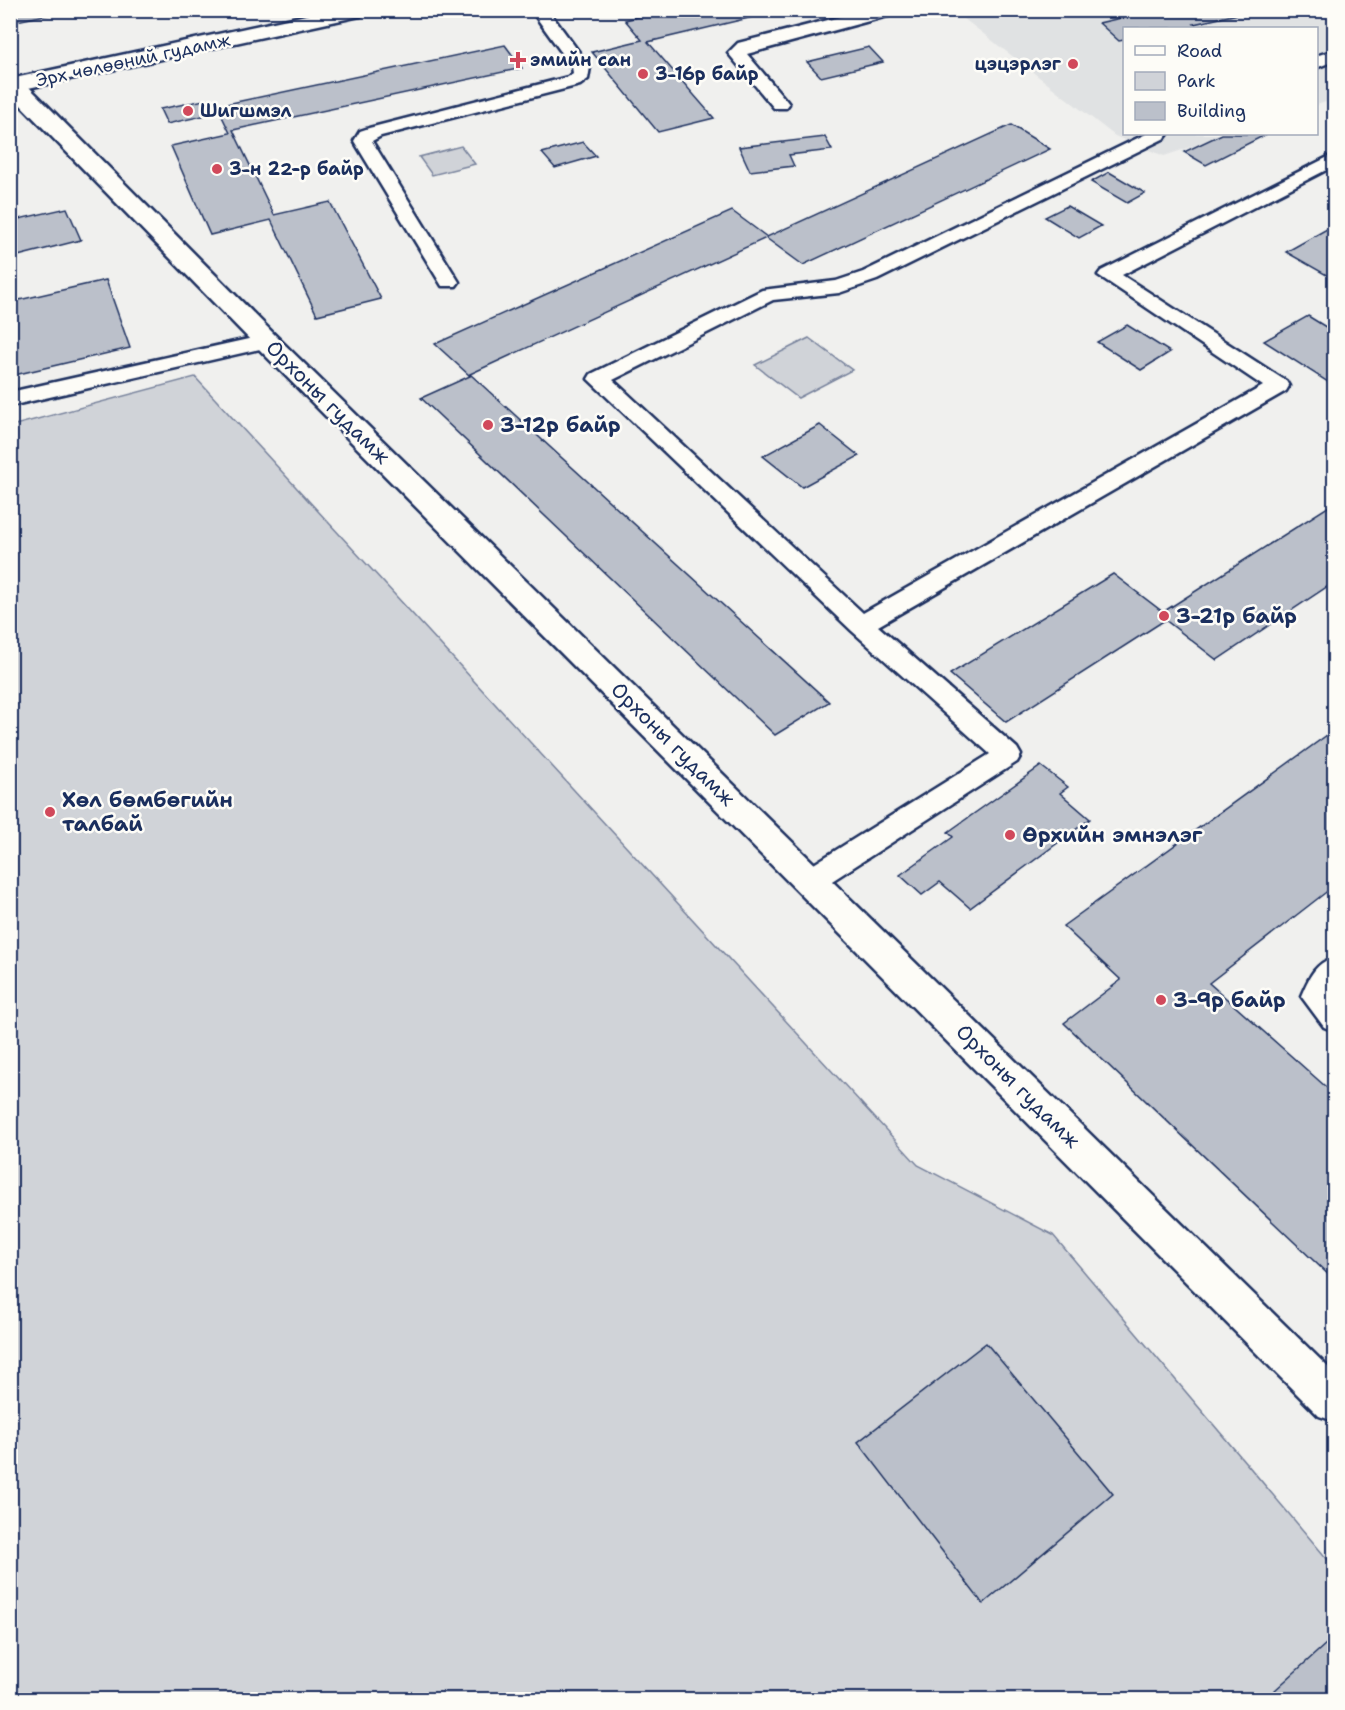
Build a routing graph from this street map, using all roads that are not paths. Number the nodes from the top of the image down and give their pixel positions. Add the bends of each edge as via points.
1 (360, 10) edge
2 (539, 10) edge
3 (889, 10) edge
4 (1335, 55) edge
5 (1318, 63) edge
6 (12, 86) edge
7 (780, 104) dead end
8 (1157, 135) edge
9 (1335, 159) edge
10 (449, 282) dead end
11 (266, 341) junction
12 (10, 399) edge
13 (861, 625) junction
14 (812, 880) junction
15 (1335, 969) edge
16 (1335, 1018) edge
17 (1335, 1401) edge

1 - 6 street, Эрх чөлөөний гудамж
2 - 10 lane via 581,67 582,75 574,81 375,132 363,141
3 - 7 lane via 744,46 737,53
4 - 5 lane
6 - 11 street, Орхоны гудамж
8 - 13 lane via 870,276 839,287 769,294 599,379
9 - 13 lane via 1108,275 1278,386
11 - 12 lane
11 - 14 street, Орхоны гудамж
13 - 14 lane via 1008,754
14 - 17 street, Орхоны гудамж
15 - 16 lane via 1322,980 1315,996

